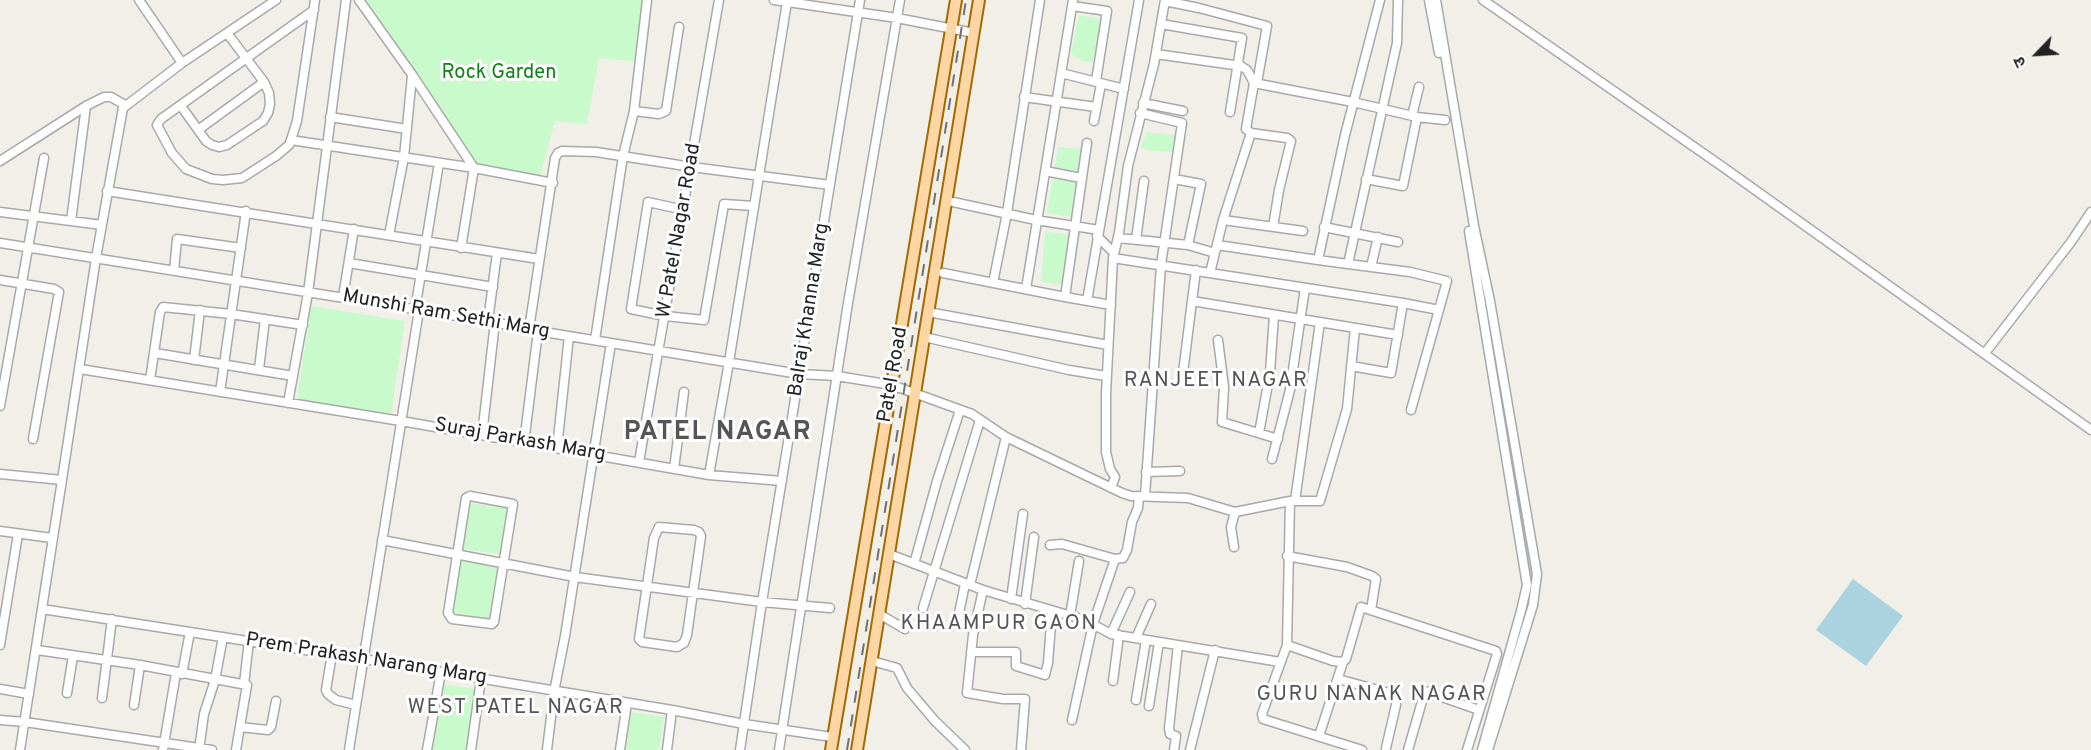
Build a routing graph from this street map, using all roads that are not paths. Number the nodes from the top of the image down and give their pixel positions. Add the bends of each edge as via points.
1 (139, 0) edge
2 (276, 0) edge
3 (315, 0) edge
4 (346, 0) edge
5 (359, 0) edge
6 (647, 0) edge
7 (719, 0) edge
8 (774, 0) edge
9 (860, 0) edge
10 (900, 0) edge
11 (956, 0) edge
12 (979, 0) edge
13 (1040, 0) edge
14 (1139, 0) edge
15 (1380, 0) edge
16 (1398, 0) edge
17 (1429, 0) edge
18 (1436, 0) edge
19 (1483, 0) edge
20 (1165, 1) edge
21 (787, 2) junction
22 (1072, 3) edge
23 (314, 10) junction
24 (858, 13) junction
25 (897, 18) junction
26 (1161, 24) junction
27 (679, 27) dead end
28 (952, 28) junction
29 (227, 33) junction
30 (974, 33) junction
31 (1156, 54) junction
32 (246, 58) junction
33 (183, 63) junction
34 (1239, 66) junction
35 (1061, 73) junction
36 (412, 76) junction
37 (264, 82) junction
38 (1099, 83) junction
39 (1255, 83) junction
40 (1419, 87) dead end
41 (1124, 89) junction
42 (1024, 97) junction
43 (1056, 101) junction
44 (1353, 102) junction
45 (1143, 103) junction
46 (125, 105) junction
47 (86, 106) junction
48 (181, 106) junction
49 (1096, 107) junction
50 (1382, 110) junction
51 (634, 111) junction
52 (1183, 111) dead end
53 (1230, 112) dead end
54 (1140, 114) junction
55 (330, 117) junction
56 (1414, 117) junction
57 (1445, 120) dead end
58 (1094, 121) dead end
59 (407, 129) junction
60 (198, 130) junction
61 (1251, 133) junction
62 (291, 140) junction
63 (1087, 143) dead end
64 (327, 146) junction
65 (623, 156) junction
66 (404, 157) junction
67 (44, 158) dead end
68 (0, 161) edge
69 (439, 163) junction
70 (692, 167) junction
71 (474, 168) junction
72 (1045, 171) junction
73 (759, 174) junction
74 (1081, 178) junction
75 (1174, 178) junction
76 (1366, 179) junction
77 (1144, 181) dead end
78 (553, 183) junction
79 (830, 185) junction
80 (107, 191) junction
81 (953, 202) dead end
82 (754, 206) junction
83 (684, 210) junction
84 (0, 212) edge
85 (246, 212) junction
86 (2091, 212) edge
87 (1007, 213) junction
88 (33, 216) junction
89 (1036, 220) junction
90 (1223, 220) junction
91 (71, 221) junction
92 (316, 223) junction
93 (102, 225) junction
94 (1073, 226) junction
95 (1273, 227) junction
96 (1324, 227) junction
97 (354, 229) junction
98 (1303, 231) dead end
99 (1354, 232) junction
100 (1098, 233) junction
101 (389, 235) junction
102 (1378, 237) junction
103 (1118, 238) junction
104 (1136, 240) junction
105 (425, 241) junction
106 (1398, 242) dead end
107 (0, 243) edge
108 (1164, 243) junction
109 (1188, 245) junction
110 (28, 248) junction
111 (241, 248) junction
112 (461, 248) junction
113 (1216, 249) junction
114 (497, 253) junction
115 (1114, 255) junction
116 (96, 258) junction
117 (539, 259) junction
118 (1318, 260) junction
119 (349, 263) junction
120 (1348, 264) junction
121 (1161, 265) junction
122 (1371, 267) junction
123 (1196, 270) junction
124 (174, 271) junction
125 (943, 273) dead end
126 (1210, 273) junction
127 (420, 275) junction
128 (0, 280) edge
129 (236, 280) junction
130 (22, 283) junction
131 (993, 283) junction
132 (493, 287) junction
133 (1305, 288) junction
134 (1026, 289) junction
135 (308, 293) junction
136 (343, 297) junction
137 (1065, 297) junction
138 (1087, 301) junction
139 (1192, 301) junction
140 (1403, 303) junction
141 (1111, 305) junction
142 (200, 310) junction
143 (417, 310) junction
144 (1439, 310) junction
145 (928, 312) junction
146 (231, 314) junction
147 (1274, 315) junction
148 (664, 316) junction
149 (265, 319) junction
150 (1300, 319) junction
151 (491, 321) junction
152 (1320, 322) junction
153 (303, 325) junction
154 (1355, 328) junction
155 (529, 329) junction
156 (538, 331) junction
157 (1398, 335) junction
158 (569, 336) junction
159 (924, 337) junction
160 (595, 340) junction
161 (1218, 340) dead end
162 (611, 343) junction
163 (1108, 345) junction
164 (658, 351) junction
165 (155, 353) junction
166 (1985, 353) junction
167 (194, 360) junction
168 (729, 362) junction
169 (224, 364) junction
170 (1351, 366) junction
171 (80, 369) junction
172 (259, 369) junction
173 (1184, 373) dead end
174 (799, 374) junction
175 (293, 376) junction
176 (837, 376) junction
177 (1106, 376) junction
178 (150, 380) junction
179 (892, 385) junction
180 (220, 392) junction
181 (684, 392) dead end
182 (915, 393) junction
183 (288, 403) junction
184 (0, 406) edge
185 (960, 410) junction
186 (1411, 410) dead end
187 (980, 420) junction
188 (401, 421) junction
189 (2091, 430) edge
190 (1259, 433) junction
191 (482, 435) junction
192 (1006, 437) junction
193 (33, 439) dead end
194 (1278, 439) junction
195 (524, 443) junction
196 (556, 448) junction
197 (593, 454) junction
198 (1272, 459) dead end
199 (639, 462) junction
200 (674, 469) junction
201 (1146, 471) junction
202 (1180, 471) dead end
203 (0, 474) edge
204 (709, 475) junction
205 (62, 480) junction
206 (782, 481) junction
207 (1111, 488) junction
208 (1142, 496) junction
209 (1293, 501) junction
210 (1235, 513) junction
211 (1023, 514) dead end
212 (0, 531) edge
213 (18, 534) junction
214 (1034, 537) dead end
215 (52, 538) junction
216 (382, 540) junction
217 (1050, 545) dead end
218 (1234, 547) dead end
219 (889, 554) junction
220 (458, 555) junction
221 (1287, 556) junction
222 (1115, 559) junction
223 (1079, 561) dead end
224 (503, 563) junction
225 (914, 564) junction
226 (934, 572) junction
227 (575, 577) junction
228 (967, 584) junction
229 (647, 586) junction
230 (983, 590) junction
231 (1130, 592) dead end
232 (694, 593) junction
233 (1011, 599) junction
234 (762, 602) junction
235 (1025, 604) junction
236 (1151, 604) dead end
237 (802, 605) junction
238 (830, 608) dead end
239 (923, 608) dead end
240 (42, 609) junction
241 (1371, 610) junction
242 (1052, 611) junction
243 (879, 614) junction
244 (1070, 616) junction
245 (112, 619) junction
246 (957, 622) dead end
247 (1093, 624) junction
248 (905, 629) dead end
249 (190, 632) junction
250 (1115, 634) junction
251 (223, 637) junction
252 (1136, 638) junction
253 (1146, 640) junction
254 (249, 641) junction
255 (1159, 642) junction
256 (0, 645) edge
257 (1179, 645) junction
258 (1287, 645) junction
259 (37, 650) junction
260 (1215, 650) junction
261 (971, 652) junction
262 (332, 654) junction
263 (73, 656) junction
264 (363, 659) junction
265 (107, 661) junction
266 (872, 661) junction
267 (1280, 662) junction
268 (1343, 662) junction
269 (141, 666) junction
270 (441, 672) junction
271 (179, 673) junction
272 (481, 679) junction
273 (1338, 679) junction
274 (215, 680) junction
275 (1113, 681) dead end
276 (244, 684) junction
277 (0, 689) edge
278 (554, 692) junction
279 (67, 693) dead end
280 (30, 694) junction
281 (102, 698) dead end
282 (276, 700) dead end
283 (1136, 700) dead end
284 (627, 703) junction
285 (134, 705) dead end
286 (356, 705) junction
287 (1149, 706) dead end
288 (672, 710) junction
289 (1479, 710) junction
290 (0, 720) edge
291 (1072, 720) dead end
292 (25, 722) junction
293 (744, 724) junction
294 (240, 727) junction
295 (782, 730) junction
296 (1319, 736) junction
297 (832, 737) junction
298 (164, 747) edge
299 (199, 749) edge
300 (1389, 749) edge
301 (20, 750) edge
302 (212, 750) edge
303 (236, 750) edge
304 (349, 750) edge
305 (427, 750) edge
306 (471, 750) edge
307 (547, 750) edge
308 (620, 750) edge
309 (667, 750) edge
310 (740, 750) edge
311 (779, 750) edge
312 (831, 750) edge
313 (857, 750) edge
314 (965, 750) edge
315 (1021, 750) edge
316 (1174, 750) edge
317 (1190, 750) edge
318 (1362, 750) edge
319 (1408, 750) edge
320 (1467, 750) edge
321 (1482, 750) edge
322 (1488, 750) edge

1 - 33 street
2 - 29 street
3 - 23 street
4 - 55 street
5 - 36 street
6 - 51 street
7 - 70 street, W Patel Nagar Road
8 - 21 street
9 - 24 street, Balraj Khanna Marg
10 - 25 street
11 - 28 main road, Patel Road
12 - 30 main road, Patel Road
13 - 42 street
14 - 41 street
15 - 44 street
16 - 50 street via 1397,43
17 - 321 street via 1527,577
18 - 322 street via 1537,574 1533,605
19 - 166 street
20 - 26 street
20 - 39 street via 1267,26
21 - 24 street
21 - 73 street
22 - 35 street
22 - 38 street via 1107,11
23 - 32 street
23 - 62 street
24 - 25 street
24 - 79 street, Balraj Khanna Marg
25 - 28 street
25 - 176 street
26 - 31 street
26 - 34 street via 1242,38
27 - 51 street via 666,111
28 - 30 street
28 - 179 main road, Patel Road
29 - 32 street
29 - 33 street
30 - 145 main road, Patel Road
31 - 34 street
31 - 45 street
32 - 37 street
32 - 48 street
33 - 46 street
34 - 39 street via 1247,70
34 - 53 street
35 - 38 street
35 - 43 street
36 - 59 street
36 - 71 street
37 - 60 street
37 - 60 street via 270,104 263,121 219,147
38 - 41 street
38 - 49 street
39 - 44 street
39 - 61 street via 1246,129
40 - 56 street
41 - 100 street
42 - 43 street
42 - 87 street
43 - 49 street
43 - 72 street
44 - 50 street
44 - 96 street
45 - 52 street
45 - 54 street
46 - 47 street via 108,96
46 - 80 street
47 - 68 street
47 - 91 street
48 - 60 street
48 - 62 street via 158,122 158,128 186,169 212,179 242,178 276,156
49 - 58 street
50 - 56 street
50 - 76 street
51 - 65 street
54 - 75 street via 1182,123
54 - 103 street
55 - 59 street
55 - 64 street
56 - 57 street
56 - 76 street via 1403,186
59 - 66 street
61 - 90 street
61 - 95 street via 1291,141
62 - 64 street
63 - 74 street
64 - 66 street
64 - 92 street
65 - 70 street
65 - 78 street via 562,151 555,158
65 - 160 street
66 - 69 street
66 - 101 street
67 - 88 street
69 - 71 street
69 - 105 street
70 - 73 street
70 - 83 street, W Patel Nagar Road
71 - 78 street
71 - 112 street
72 - 74 street
72 - 89 street
73 - 79 street
73 - 82 street
74 - 94 street
75 - 108 street
75 - 109 street via 1201,184
76 - 99 street
77 - 104 street
78 - 117 street
79 - 174 street, Balraj Khanna Marg
80 - 85 street
80 - 93 street
81 - 87 street
82 - 148 street via 724,204 704,320
82 - 168 street
83 - 148 street, W Patel Nagar Road
83 - 148 street via 648,202 631,309
84 - 88 street
85 - 92 street
85 - 111 street
86 - 166 street
87 - 89 street
87 - 131 street
88 - 91 street
88 - 110 street
89 - 94 street
89 - 134 street
90 - 95 street
90 - 113 street
91 - 93 street
92 - 97 street
92 - 135 street
93 - 116 street
94 - 100 street
94 - 137 street
95 - 98 street
96 - 99 street
96 - 118 street
97 - 101 street
97 - 119 street
99 - 102 street
99 - 120 street
100 - 115 street
100 - 138 street
101 - 105 street
102 - 106 street
102 - 122 street
103 - 104 street
103 - 115 street
104 - 108 street
105 - 112 street
105 - 127 street
107 - 110 street, Munshi Ram Sethi Marg
108 - 109 street
108 - 121 street
109 - 113 street
110 - 116 street, Munshi Ram Sethi Marg
110 - 130 street
111 - 124 street via 177,239
111 - 129 street
112 - 114 street
113 - 118 street
113 - 126 street
114 - 117 street
114 - 132 street
115 - 121 street
115 - 141 street
116 - 124 street, Munshi Ram Sethi Marg
116 - 171 street
117 - 155 street
118 - 120 street
119 - 127 street
119 - 136 street
120 - 122 street
121 - 123 street
121 - 201 street
122 - 144 street via 1447,281
123 - 126 street
123 - 139 street
124 - 129 street, Munshi Ram Sethi Marg
125 - 131 street
126 - 133 street
127 - 132 street
127 - 143 street
128 - 130 street
129 - 135 street, Munshi Ram Sethi Marg
129 - 146 street
130 - 184 street
130 - 193 street via 59,292
131 - 134 street
132 - 151 street
133 - 140 street
133 - 150 street
134 - 137 street
135 - 136 street, Munshi Ram Sethi Marg
135 - 153 street
136 - 143 street, Munshi Ram Sethi Marg
137 - 138 street
138 - 141 street
139 - 147 street
139 - 173 street
140 - 144 street
140 - 157 street
141 - 163 street
142 - 146 street
142 - 165 street via 168,306 162,309
142 - 167 street
143 - 151 street, Munshi Ram Sethi Marg
143 - 188 street
144 - 186 street
145 - 159 main road, Patel Road
145 - 163 street
146 - 149 street
146 - 169 street
147 - 150 street
147 - 190 street via 1270,373
148 - 164 street, W Patel Nagar Road
149 - 153 street
149 - 172 street
150 - 152 street
150 - 194 street
151 - 155 street, Munshi Ram Sethi Marg
151 - 191 street
152 - 154 street
152 - 209 street
153 - 175 street
154 - 157 street
154 - 170 street
155 - 156 street, Munshi Ram Sethi Marg
156 - 158 street, Munshi Ram Sethi Marg
156 - 195 street
157 - 170 street via 1391,373
158 - 160 street, Munshi Ram Sethi Marg
158 - 196 street
159 - 177 street
159 - 182 main road, Patel Road
160 - 162 street, Munshi Ram Sethi Marg
161 - 190 street via 1224,387 1222,422
162 - 164 street, Munshi Ram Sethi Marg
162 - 197 street
163 - 177 street
164 - 168 street, Munshi Ram Sethi Marg
164 - 199 street, W Patel Nagar Road
165 - 167 street
165 - 178 street
166 - 189 street
167 - 169 street
168 - 174 street, Munshi Ram Sethi Marg
168 - 204 street
169 - 172 street
169 - 180 street
170 - 209 street via 1347,409 1320,501
171 - 178 street, Suraj Parkash Marg
171 - 205 street
172 - 175 street
174 - 176 street, Munshi Ram Sethi Marg
174 - 206 street, Balraj Khanna Marg
175 - 183 street
176 - 179 street, Munshi Ram Sethi Marg
176 - 237 street
177 - 207 street via 1106,453 1115,477
178 - 180 street, Suraj Parkash Marg
179 - 182 street, Munshi Ram Sethi Marg
179 - 297 main road, Patel Road
180 - 183 street, Suraj Parkash Marg
181 - 200 street
182 - 185 street, Munshi Ram Sethi Marg
182 - 219 main road, Patel Road
183 - 188 street, Suraj Parkash Marg
185 - 187 street, Munshi Ram Sethi Marg
185 - 225 street
187 - 192 street, Munshi Ram Sethi Marg
187 - 226 street
188 - 191 street, Suraj Parkash Marg
188 - 216 street
190 - 194 street
191 - 195 street, Suraj Parkash Marg
192 - 207 street, Munshi Ram Sethi Marg
192 - 228 street
194 - 198 street
195 - 196 street, Suraj Parkash Marg
196 - 197 street, Suraj Parkash Marg
197 - 199 street, Suraj Parkash Marg
197 - 227 street
199 - 200 street, Suraj Parkash Marg
200 - 204 street, Suraj Parkash Marg
201 - 202 street
201 - 208 street
203 - 205 street
204 - 206 street, Suraj Parkash Marg
205 - 215 street
206 - 234 street, Balraj Khanna Marg
207 - 208 street, Munshi Ram Sethi Marg
208 - 210 street, Munshi Ram Sethi Marg via 1188,498
208 - 222 street via 1126,554
209 - 210 street
209 - 221 street
210 - 218 street via 1231,527
211 - 233 street
212 - 213 street
213 - 215 street
213 - 256 street
214 - 235 street
215 - 240 street
216 - 220 street
216 - 264 street
217 - 222 street via 1062,544
219 - 225 street
219 - 243 main road, Patel Road
220 - 224 street
220 - 224 street via 468,497 512,502
220 - 224 street via 448,613 452,619 494,622
221 - 241 street via 1347,567 1372,576 1376,579
221 - 258 street
222 - 247 street
223 - 244 street
224 - 227 street
225 - 226 street
226 - 228 street
226 - 239 street
227 - 229 street
227 - 278 street
228 - 230 street
228 - 246 street
229 - 232 street
229 - 232 street via 640,640 673,647 684,643
229 - 232 street via 657,530 694,530 701,536
230 - 233 street
230 - 261 street
231 - 250 street
232 - 234 street
233 - 235 street
234 - 237 street
234 - 293 street, Balraj Khanna Marg
235 - 242 street
236 - 252 street
237 - 238 street
237 - 295 street
240 - 245 street, Prem Prakash Narang Marg
240 - 259 street
241 - 268 street via 1359,608
241 - 289 street via 1496,651
242 - 244 street
242 - 261 street via 1044,675 1016,666 1016,652
243 - 248 street
243 - 266 main road, Patel Road
244 - 247 street
245 - 249 street, Prem Prakash Narang Marg
245 - 265 street
247 - 250 street
247 - 291 street
249 - 251 street, Prem Prakash Narang Marg
249 - 271 street
250 - 252 street
250 - 275 street
251 - 254 street, Prem Prakash Narang Marg
251 - 274 street
252 - 253 street
253 - 255 street
253 - 283 street
254 - 262 street, Prem Prakash Narang Marg
254 - 276 street
255 - 257 street
255 - 287 street
257 - 260 street
257 - 316 street via 1169,728 1170,734 1176,736
258 - 267 street
258 - 268 street
259 - 263 street
259 - 280 street
260 - 267 street
260 - 317 street
261 - 315 street via 967,693 1025,699
262 - 264 street, Prem Prakash Narang Marg
262 - 286 street via 326,690 336,700
263 - 265 street
263 - 279 street
264 - 270 street, Prem Prakash Narang Marg
264 - 286 street
265 - 269 street
265 - 281 street
266 - 313 main road, Patel Road
266 - 314 street via 900,671 907,688
267 - 296 street via 1262,717
268 - 273 street
269 - 271 street
269 - 285 street
270 - 272 street, Prem Prakash Narang Marg
270 - 305 street
271 - 274 street
271 - 298 street
272 - 278 street, Prem Prakash Narang Marg
272 - 306 street
273 - 296 street
273 - 300 street via 1396,697
274 - 276 street
274 - 299 street via 204,714
276 - 294 street via 247,685
277 - 280 street
278 - 284 street, Prem Prakash Narang Marg
278 - 307 street
280 - 292 street
282 - 294 street via 268,730
284 - 288 street, Prem Prakash Narang Marg
284 - 308 street
286 - 304 street
288 - 293 street, Prem Prakash Narang Marg
288 - 309 street
289 - 319 street via 1425,691
289 - 320 street
290 - 292 street
292 - 298 street
292 - 301 street
293 - 295 street, Prem Prakash Narang Marg
293 - 310 street, Balraj Khanna Marg
294 - 303 street
295 - 297 street, Prem Prakash Narang Marg
295 - 311 street
296 - 318 street
297 - 312 main road, Patel Road
298 - 299 street
299 - 302 street

